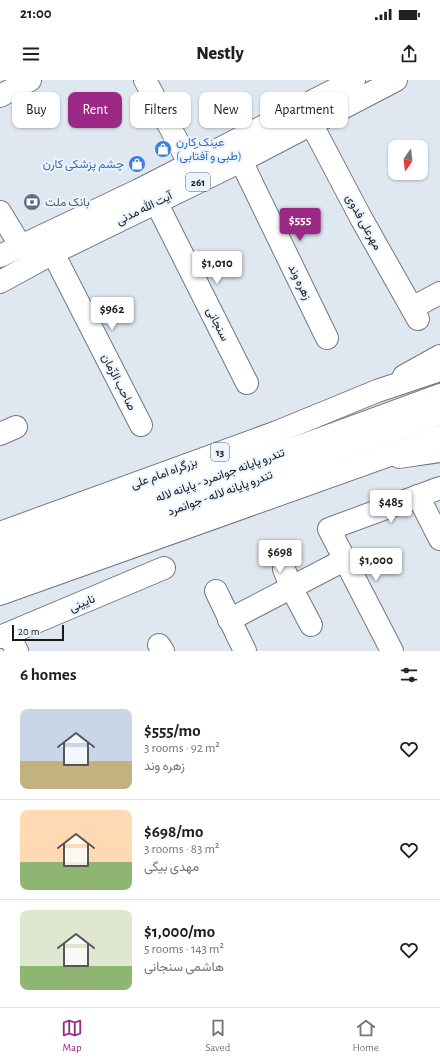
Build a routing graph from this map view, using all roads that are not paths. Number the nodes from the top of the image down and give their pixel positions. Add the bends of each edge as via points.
1 (30, 80) edge
2 (145, 80) edge
3 (354, 80) edge
4 (396, 80) edge
5 (0, 96) edge
6 (348, 106) edge
7 (306, 128) edge
8 (314, 128) edge
9 (242, 161) junction
10 (190, 165) junction
11 (156, 202) junction
12 (0, 212) edge
13 (20, 245) junction
14 (53, 253) junction
15 (0, 256) edge
16 (0, 282) edge
17 (440, 293) edge
18 (327, 338) dead end
19 (440, 356) edge
20 (440, 370) edge
21 (247, 382) dead end
22 (377, 391) junction
23 (440, 395) edge
24 (440, 414) edge
25 (141, 425) dead end
26 (440, 437) edge
27 (440, 451) edge
28 (376, 460) junction
29 (440, 488) edge
30 (418, 496) junction
31 (0, 533) edge
32 (440, 539) edge
33 (0, 553) edge
34 (346, 559) junction
35 (164, 568) dead end
36 (0, 572) edge
37 (288, 578) junction
38 (216, 591) dead end
39 (0, 594) edge
40 (229, 620) junction
41 (311, 625) dead end
42 (8, 641) edge
43 (245, 651) edge
44 (392, 651) edge

1 - 5 main road
2 - 10 main road
3 - 10 main road, آیت الله مدنی / 261
4 - 6 main road, آیت الله مدنی / 261
7 - 9 main road, آیت الله مدنی / 261
8 - 17 main road, مهرعلی فدوی via 415,314
9 - 11 main road, آیت الله مدنی / 261
9 - 18 main road, زهره وند
10 - 13 main road, آیت الله مدنی / 261
11 - 14 main road, آیت الله مدنی / 261
11 - 21 main road, سنجانی
12 - 13 main road
13 - 15 main road, آیت الله مدنی / 261
14 - 16 main road, آیت الله مدنی / 261
14 - 25 main road, صاحب الزّمان
19 - 22 main road
20 - 22 main road, بزرگراه امام علی / 13
22 - 31 main road, بزرگراه امام علی / 13 via 277,432
23 - 33 main road, تندرو پایانه جوانمرد - پایانه لاله
24 - 36 main road, تندرو پایانه لاله - جوانمرد
26 - 28 main road
27 - 28 main road
28 - 39 main road
29 - 30 main road
30 - 32 main road
30 - 34 main road via 329,529
34 - 37 main road
34 - 44 main road
35 - 42 main road, نایینی
37 - 40 main road
37 - 41 main road
38 - 40 main road
40 - 43 main road

